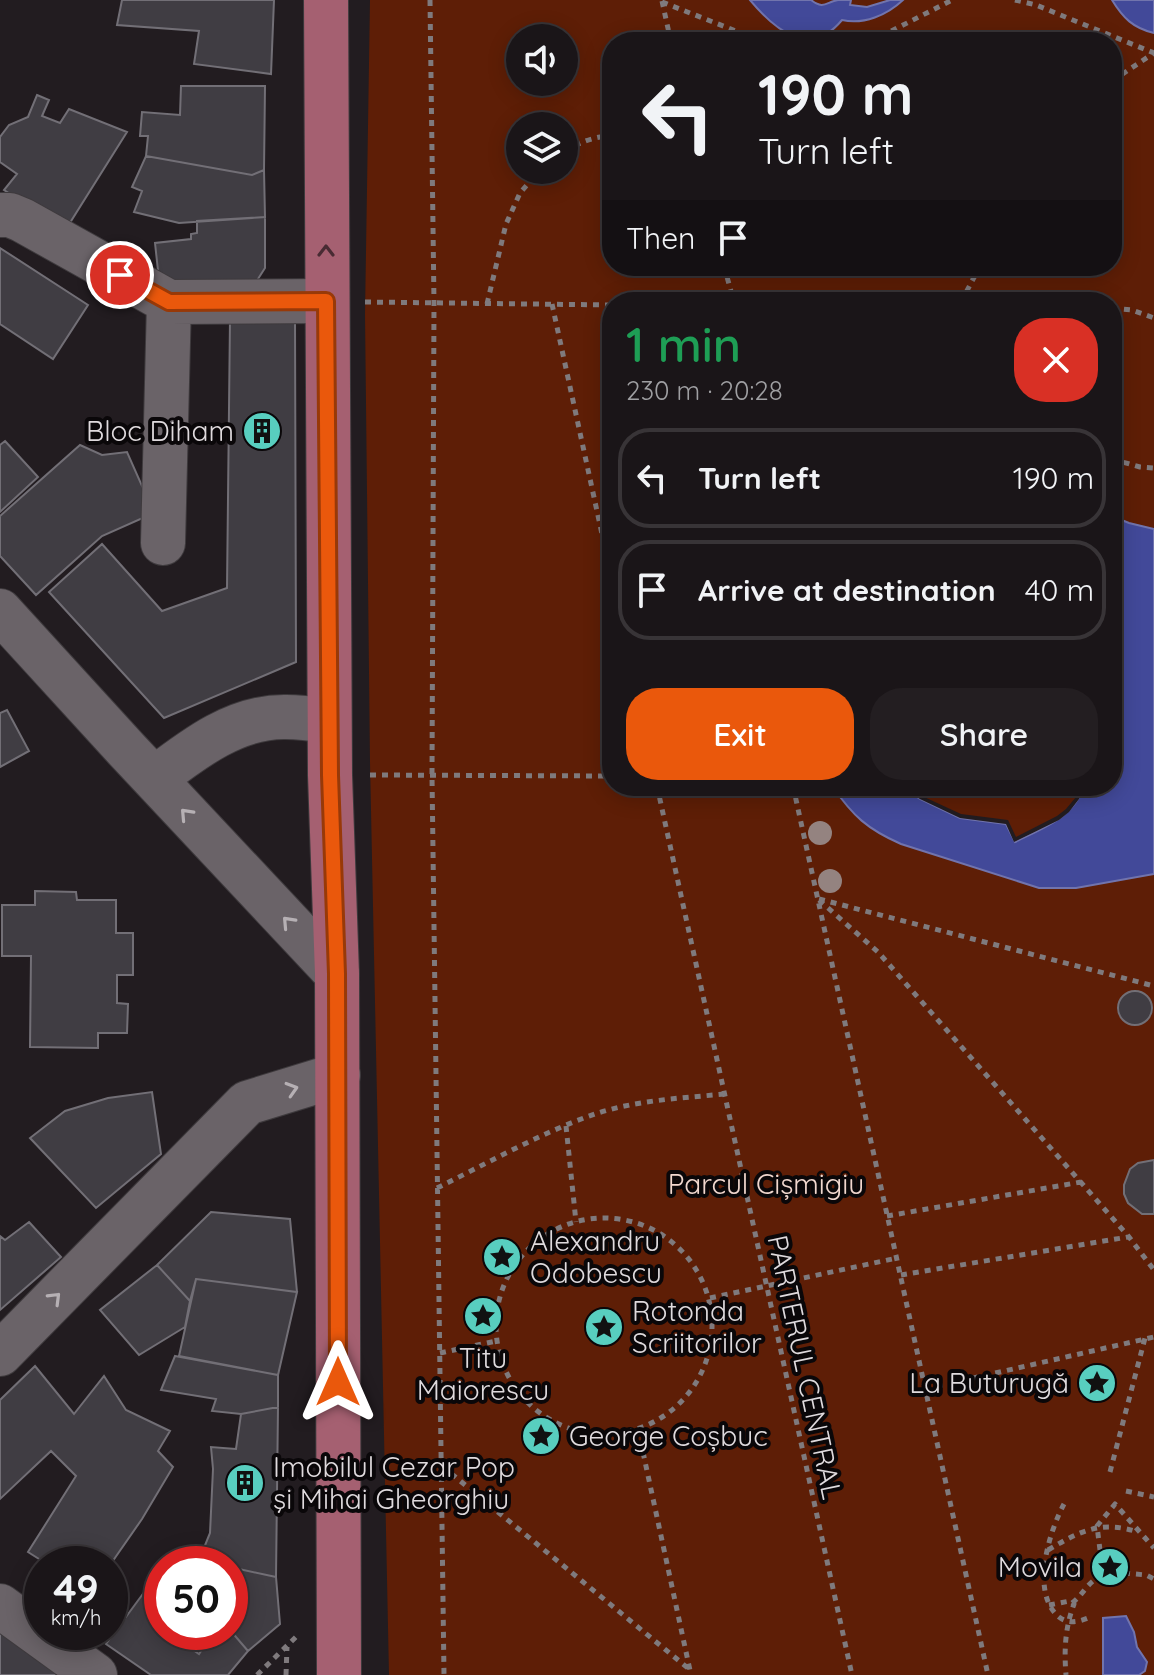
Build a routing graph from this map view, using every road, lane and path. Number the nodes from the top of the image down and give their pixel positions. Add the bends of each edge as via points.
1 (326, 0) edge
2 (430, 0) edge
3 (952, 0) edge
4 (1015, 0) edge
5 (662, 1) edge
6 (669, 32) edge
7 (739, 32) edge
8 (890, 32) edge
9 (1102, 32) edge
10 (1122, 40) edge
11 (1154, 53) edge
12 (1122, 74) edge
13 (602, 136) edge
14 (578, 145) edge
15 (528, 184) edge
16 (0, 215) edge
17 (326, 301) junction
18 (169, 302) junction
19 (434, 303) junction
20 (487, 304) junction
21 (552, 304) junction
22 (602, 305) edge
23 (1122, 309) edge
24 (1154, 318) edge
25 (1122, 462) edge
26 (1154, 468) edge
27 (602, 534) edge
28 (163, 543) dead end
29 (0, 611) edge
30 (329, 721) junction
31 (330, 775) junction
32 (432, 776) junction
33 (602, 776) edge
34 (154, 779) junction
35 (659, 796) edge
36 (795, 796) edge
37 (818, 899) junction
38 (337, 974) junction
39 (1154, 986) edge
40 (338, 1075) junction
41 (725, 1094) junction
42 (566, 1126) junction
43 (1081, 1182) junction
44 (437, 1188) junction
45 (887, 1216) junction
46 (576, 1222) junction
47 (1129, 1237) junction
48 (897, 1258) junction
49 (1154, 1270) edge
50 (900, 1275) junction
51 (767, 1286) junction
52 (710, 1298) junction
53 (1154, 1337) edge
54 (1145, 1338) junction
55 (496, 1341) junction
56 (440, 1353) junction
57 (0, 1354) edge
58 (925, 1389) junction
59 (638, 1429) junction
60 (441, 1466) junction
61 (1110, 1472) dead end
62 (1126, 1491) dead end
63 (1154, 1497) edge
64 (1064, 1504) dead end
65 (1097, 1526) junction
66 (1139, 1533) junction
67 (1154, 1548) edge
68 (1048, 1550) junction
69 (1100, 1550) dead end
70 (1124, 1573) dead end
71 (1099, 1577) dead end
72 (1154, 1579) edge
73 (1072, 1603) junction
74 (1049, 1605) junction
75 (0, 1606) edge
76 (1088, 1618) dead end
77 (1067, 1622) junction
78 (287, 1646) dead end
79 (690, 1672) edge
80 (95, 1675) edge
81 (286, 1675) edge
82 (339, 1675) edge
83 (444, 1675) edge
84 (852, 1675) edge
85 (988, 1675) edge
86 (1066, 1675) edge

17 -> 1 main road
2 - 19 path
3 - 8 path
4 - 9 path
5 - 6 path
5 - 7 path
10 - 11 path
11 - 12 path
13 - 14 path
15 - 20 path via 506,224
16 - 18 street via 22,220
17 - 18 street
17 - 19 path
17 - 30 main road
18 - 28 street
19 - 20 path
19 - 32 path
20 - 21 path
21 - 22 path
21 - 27 path
23 - 24 path
25 - 26 path
29 - 34 street
30 - 31 main road
30 - 34 street via 284,717 243,725 194,749
31 - 32 path
31 - 38 main road
32 - 33 path
32 - 44 path
38 -> 34 street
35 - 41 path, PARTERUL CENTRAL
36 - 37 path
37 - 39 path
37 - 43 path via 878,952
37 - 45 path
38 - 40 main road
57 -> 40 street via 247,1103
40 - 82 main road
41 - 42 path via 627,1105
41 - 51 path, PARTERUL CENTRAL
42 - 44 path
42 - 46 path
43 - 45 path
43 - 47 path
44 - 56 path
45 - 48 path
46 - 52 path via 608,1218 640,1224 669,1239 692,1263
46 - 55 path via 547,1234 523,1254 501,1295
47 - 49 path
47 - 50 path
48 - 50 path
48 - 51 path
50 - 58 path
51 - 52 path
51 - 84 path, PARTERUL CENTRAL
52 - 59 path via 708,1358 693,1389 669,1413
53 - 54 path
54 - 58 path
54 - 61 path
55 - 56 path
55 - 59 path via 514,1384 547,1418 576,1431 608,1434
56 - 60 path
58 - 85 path
59 - 79 path
60 - 79 path
60 - 83 path
62 - 63 path
64 - 68 path
65 - 66 path
65 - 66 path via 1115,1504
65 - 68 path
65 - 69 path
66 - 67 path
68 - 74 path via 1042,1586
70 - 72 path
71 - 73 path
73 - 74 path
73 - 77 path
74 - 77 path
75 - 80 street
76 - 77 path
77 - 86 path
78 - 81 path

